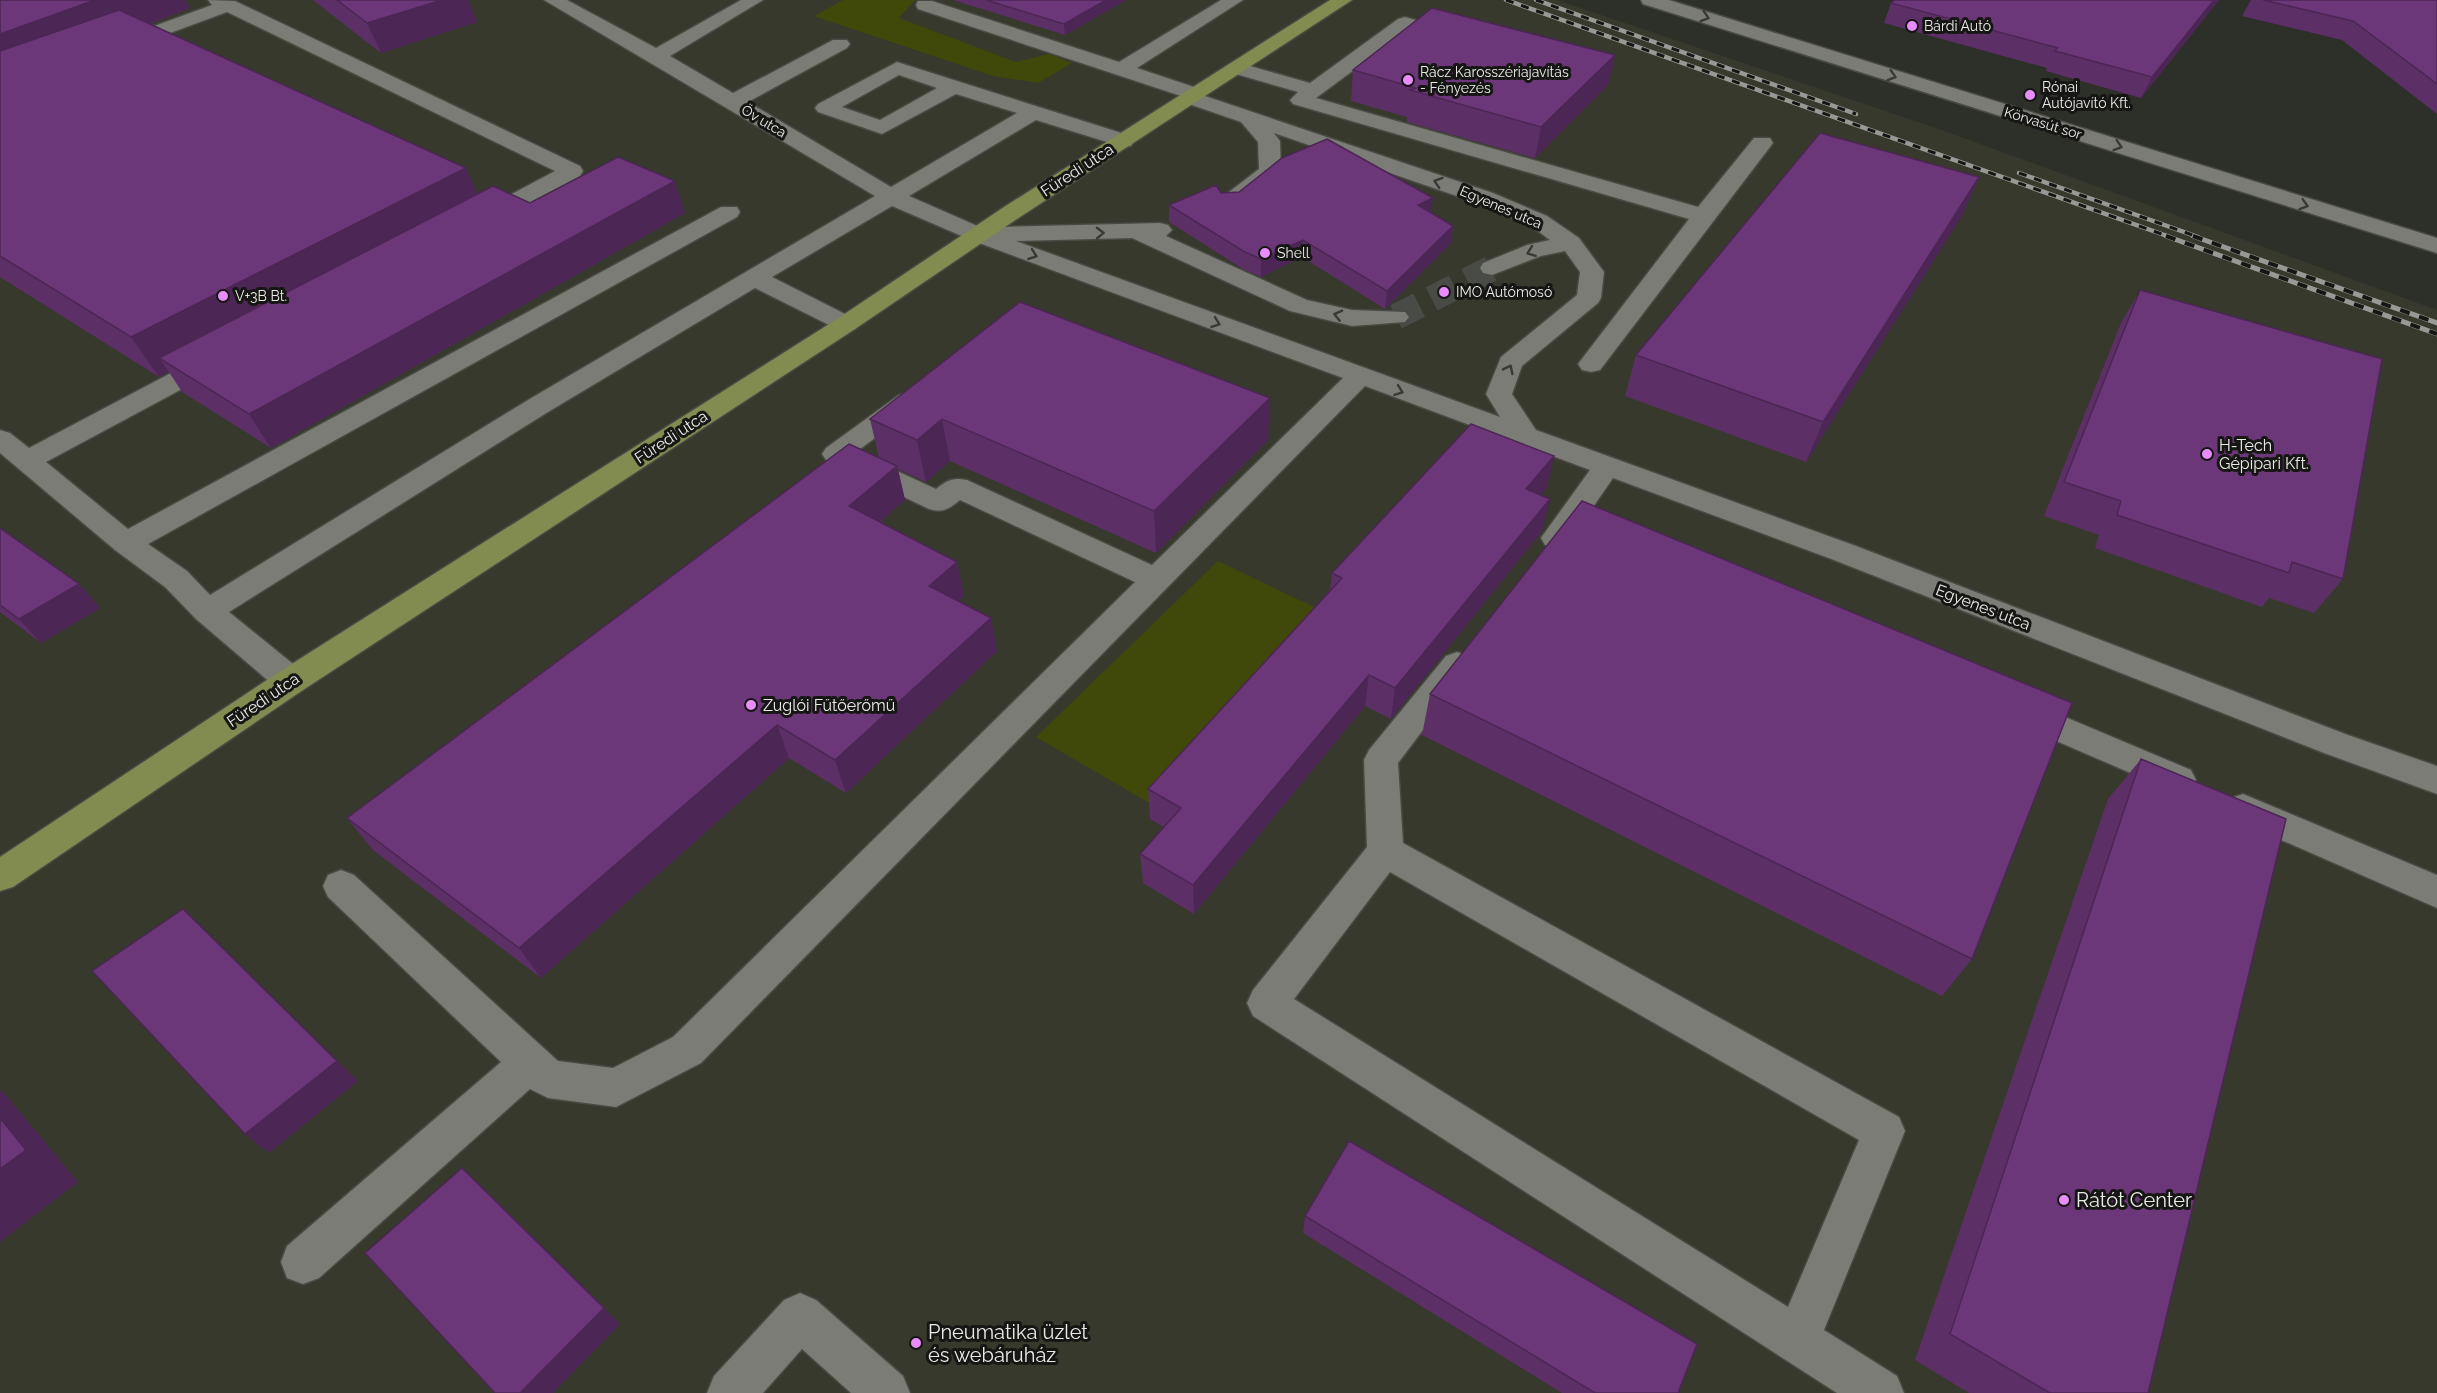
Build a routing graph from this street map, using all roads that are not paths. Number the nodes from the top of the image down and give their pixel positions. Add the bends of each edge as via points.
1 (553, 0) edge
2 (754, 0) edge
3 (1234, 0) edge
4 (1343, 0) edge
5 (1650, 0) edge
6 (223, 3) edge
7 (925, 5) dead end
8 (1474, 42) edge
9 (840, 44) dead end
10 (98, 53) edge
11 (656, 57) junction
12 (1236, 68) junction
13 (1122, 69) junction
14 (953, 87) junction
15 (1313, 90) junction
16 (1193, 96) junction
17 (732, 102) junction
18 (1034, 112) junction
19 (1249, 120) junction
20 (1123, 141) junction
21 (1762, 143) dead end
22 (892, 197) junction
23 (1228, 203) edge
24 (729, 212) dead end
25 (1703, 216) junction
26 (1169, 229) edge
27 (462, 230) edge
28 (1139, 232) junction
29 (979, 235) junction
30 (1571, 243) junction
31 (2437, 246) edge
32 (1492, 268) tunnel mouth
33 (755, 278) junction
34 (1396, 317) tunnel mouth
35 (1559, 321) junction
36 (846, 324) junction
37 (1611, 340) junction
38 (232, 352) edge
39 (1591, 364) dead end
40 (1360, 376) junction
41 (931, 384) edge
42 (1528, 438) junction
43 (9, 448) edge
44 (1607, 466) junction
45 (1573, 517) junction
46 (1605, 531) edge
47 (126, 543) junction
48 (1536, 564) edge
49 (1155, 579) junction
50 (207, 611) junction
51 (1477, 638) edge
52 (291, 681) junction
53 (1997, 701) edge
54 (2437, 780) edge
55 (1385, 851) junction
56 (0, 876) edge
57 (341, 886) dead end
58 (2437, 892) edge
59 (530, 1062) junction
60 (303, 1262) dead end
61 (1797, 1340) junction
62 (731, 1393) edge
63 (886, 1393) edge
64 (1880, 1393) edge

1 - 11 street, Öv utca
2 - 11 street
3 - 13 street
4 - 12 main road, Füredi utca
5 -> 31 street, Körvasút sor
6 - 10 street
6 - 27 street via 572,171
7 - 13 street, Egyenes utca
8 - 15 street via 1405,23
9 - 17 street
11 - 17 street, Öv utca
12 - 15 street
12 - 16 main road, Füredi utca
13 - 16 street, Egyenes utca
14 - 14 street via 882,128 825,108 897,68
14 - 18 street
15 - 25 street via 1300,100
16 - 19 street, Egyenes utca
16 - 20 main road, Füredi utca
17 - 22 street, Öv utca
18 - 20 street
18 - 22 street
19 - 23 street via 1269,141 1270,171
30 -> 19 street, Egyenes utca via 1539,220 1485,198
20 - 29 main road, Füredi utca
21 - 25 street
22 - 29 street, Öv utca
22 - 33 street
24 - 47 street
25 - 37 street
26 - 28 street
29 -> 28 street
34 -> 28 street via 1352,318 1299,306
29 - 36 main road, Füredi utca
29 -> 40 street, Egyenes utca
30 -> 32 street via 1535,250
30 - 35 street, Egyenes utca via 1592,272 1589,298
33 - 36 street
33 - 50 street via 538,406
35 - 37 street
42 -> 35 street, Egyenes utca via 1499,394 1509,363
36 - 52 main road, Füredi utca
37 - 39 street
38 - 43 street
40 -> 42 street, Egyenes utca
40 - 49 street
41 - 49 street via 836,454 939,502 957,487
42 - 44 street, Egyenes utca
43 - 47 street
44 - 45 street
44 - 54 street, Egyenes utca
45 - 46 street
45 - 48 street
47 - 50 street via 176,579
49 - 59 street via 687,1050 616,1088 548,1079
50 - 52 street
51 - 55 street via 1381,760
52 - 56 main road, Füredi utca
53 - 58 street
55 - 61 street via 1884,1131
55 - 61 street via 1267,1003
57 - 59 street
59 - 60 street
61 - 64 street
62 - 63 street via 800,1316

